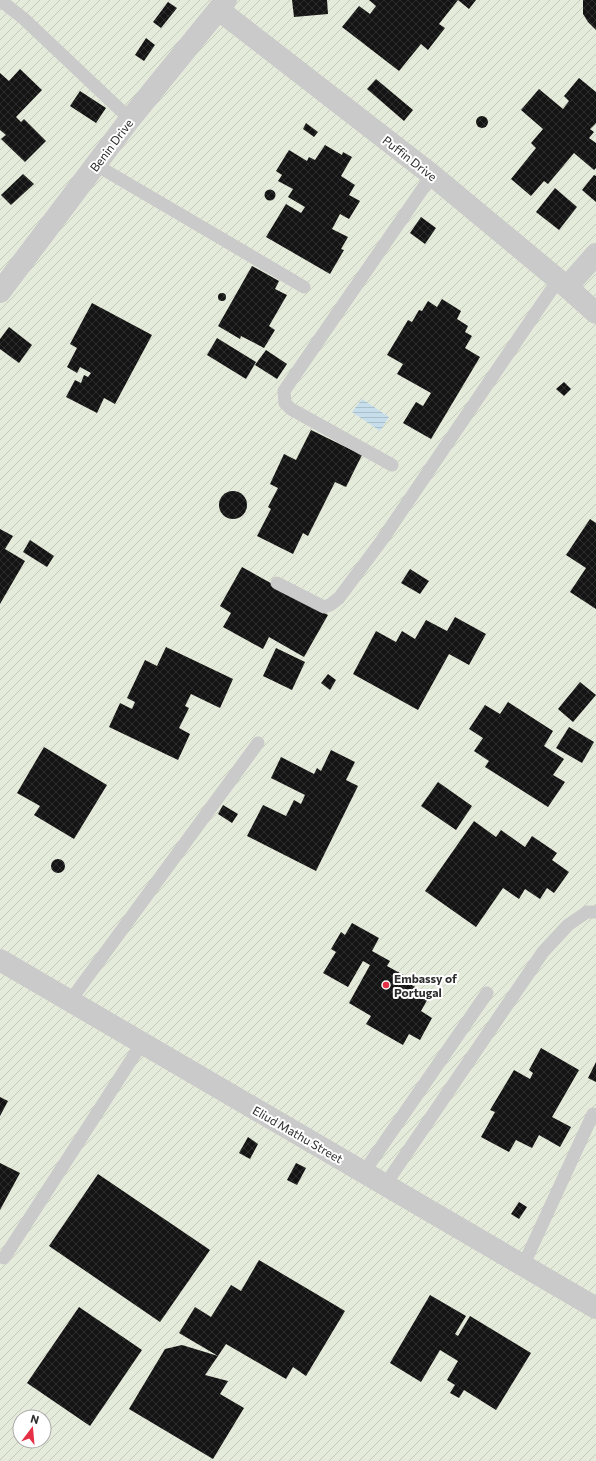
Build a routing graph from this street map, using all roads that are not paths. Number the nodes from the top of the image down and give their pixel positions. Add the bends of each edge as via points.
1 (0, 0) edge
2 (223, 5) edge
3 (130, 119) junction
4 (96, 165) junction
5 (432, 175) junction
6 (596, 254) edge
7 (563, 284) junction
8 (304, 288) dead end
9 (0, 292) edge
10 (596, 313) edge
11 (392, 465) dead end
12 (277, 583) dead end
13 (258, 743) dead end
14 (596, 912) edge
15 (0, 960) edge
16 (487, 993) dead end
17 (70, 1001) junction
18 (142, 1043) junction
19 (593, 1114) dead end
20 (364, 1172) junction
21 (385, 1185) junction
22 (4, 1258) dead end
23 (523, 1266) junction
24 (596, 1308) edge

1 - 3 lane via 23,18
2 - 3 street, Benin Drive
2 - 5 street, Puffin Drive
3 - 4 street, Benin Drive
4 - 8 lane
4 - 9 street, Benin Drive
5 - 7 street, Puffin Drive
5 - 11 lane via 284,391 284,403 291,409
6 - 7 street
7 - 10 street, Puffin Drive
7 - 12 lane via 339,598 324,607
13 - 17 lane
14 - 21 lane via 587,912 568,925 543,952
15 - 17 street, Eliud Mathu Street
16 - 20 lane
17 - 18 street, Eliud Mathu Street
18 - 20 street, Eliud Mathu Street
18 - 22 lane
19 - 23 lane
20 - 21 street, Eliud Mathu Street
21 - 23 street, Eliud Mathu Street
23 - 24 street, Eliud Mathu Street

